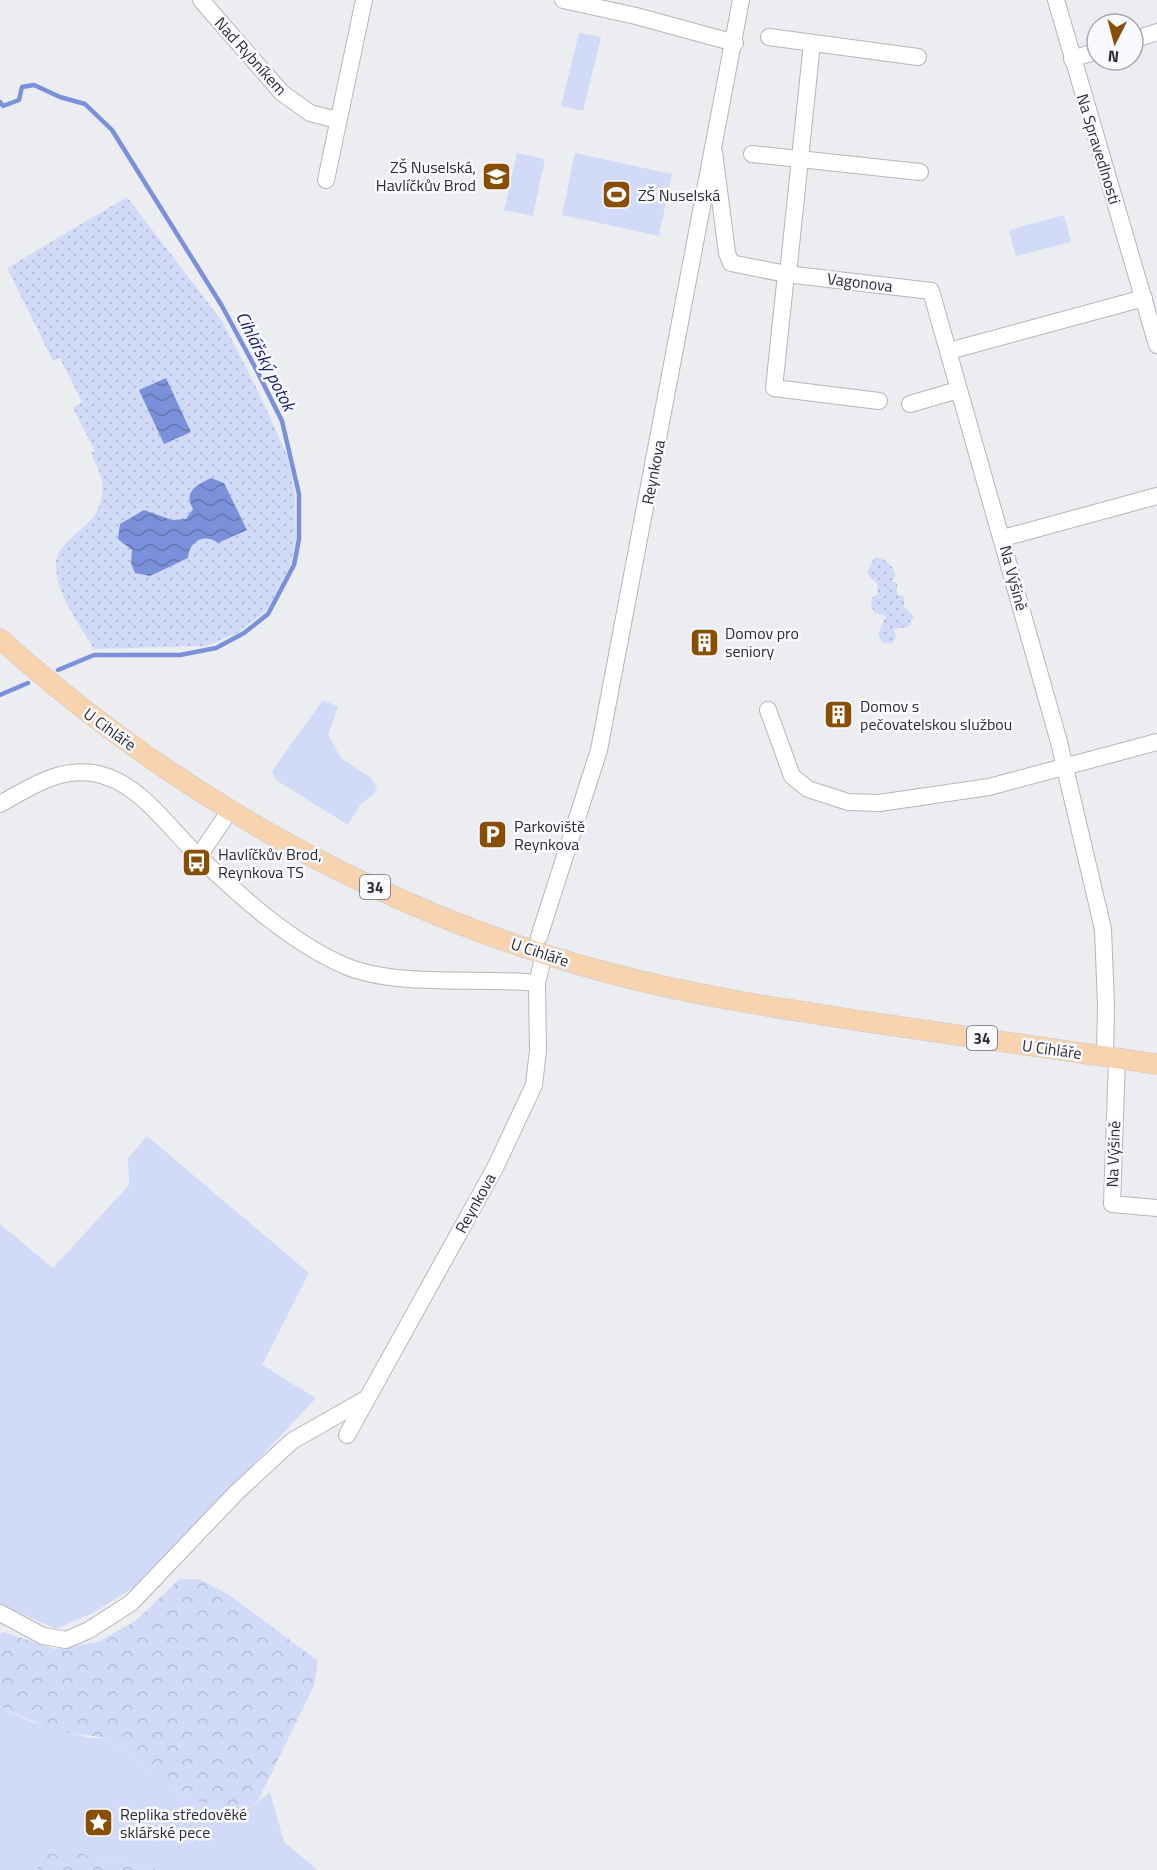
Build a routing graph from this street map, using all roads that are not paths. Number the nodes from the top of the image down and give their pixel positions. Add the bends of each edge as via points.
1 (201, 0) edge
2 (364, 0) edge
3 (563, 0) edge
4 (741, 0) edge
5 (1056, 0) edge
6 (769, 37) dead end
7 (735, 43) junction
8 (812, 43) junction
9 (1085, 55) edge
10 (918, 57) dead end
11 (1072, 59) junction
12 (338, 120) junction
13 (714, 152) junction
14 (752, 154) dead end
15 (800, 159) junction
16 (920, 172) dead end
17 (326, 180) dead end
18 (787, 274) junction
19 (931, 291) joint
20 (1144, 298) junction
21 (1157, 345) edge
22 (949, 351) junction
23 (958, 390) junction
24 (879, 401) dead end
25 (910, 404) dead end
26 (1157, 496) edge
27 (1003, 538) junction
28 (0, 639) edge
29 (768, 710) dead end
30 (1157, 742) edge
31 (1066, 768) junction
32 (0, 804) edge
33 (230, 810) junction
34 (199, 856) junction
35 (541, 945) junction
36 (537, 983) junction
37 (1111, 1058) junction
38 (1157, 1064) edge
39 (1157, 1208) edge
40 (364, 1400) junction
41 (347, 1435) dead end
42 (0, 1613) edge

1 - 12 street, Nad Rybníkem via 282,93 310,113
2 - 12 street
3 - 7 street
4 - 7 street, Reynkova
5 - 11 street, Na Spravedlnosti
6 - 8 street
7 - 13 street, Reynkova
8 - 10 street
8 - 15 street
9 - 11 street
11 - 20 street, Na Spravedlnosti
12 - 17 street
13 - 18 street, Vagonova via 731,263
13 - 35 street, Reynkova via 599,750
14 - 15 street
15 - 16 street
15 - 18 street
18 - 19 street, Vagonova
18 - 24 street via 774,388
19 - 22 street, Na Výšině
20 - 21 street, Na Spravedlnosti
20 - 22 street
22 - 23 street, Na Výšině
23 - 25 street
23 - 27 street, Na Výšině
26 - 27 street
27 - 31 street, Na Výšině
28 - 33 main road, U Cihláře / 34 via 110,730
29 - 31 street via 792,776 808,789 848,802 879,803 948,794
30 - 31 street
31 - 37 street, Na Výšině via 1103,929
32 - 34 street via 54,775 93,773 136,791
33 - 34 street
33 - 35 main road, U Cihláře / 34 via 311,856 397,897
34 - 36 street via 291,934 353,969 391,977
35 - 36 street, Reynkova
35 - 37 main road, U Cihláře / 34 via 636,980 735,1001
36 - 40 street, Reynkova via 534,1086 495,1168
37 - 38 main road, U Cihláře / 34
37 - 39 street, Na Výšině via 1112,1204
40 - 41 street, Reynkova
40 - 42 street via 292,1441 236,1493 131,1603 89,1630 66,1640 43,1636

